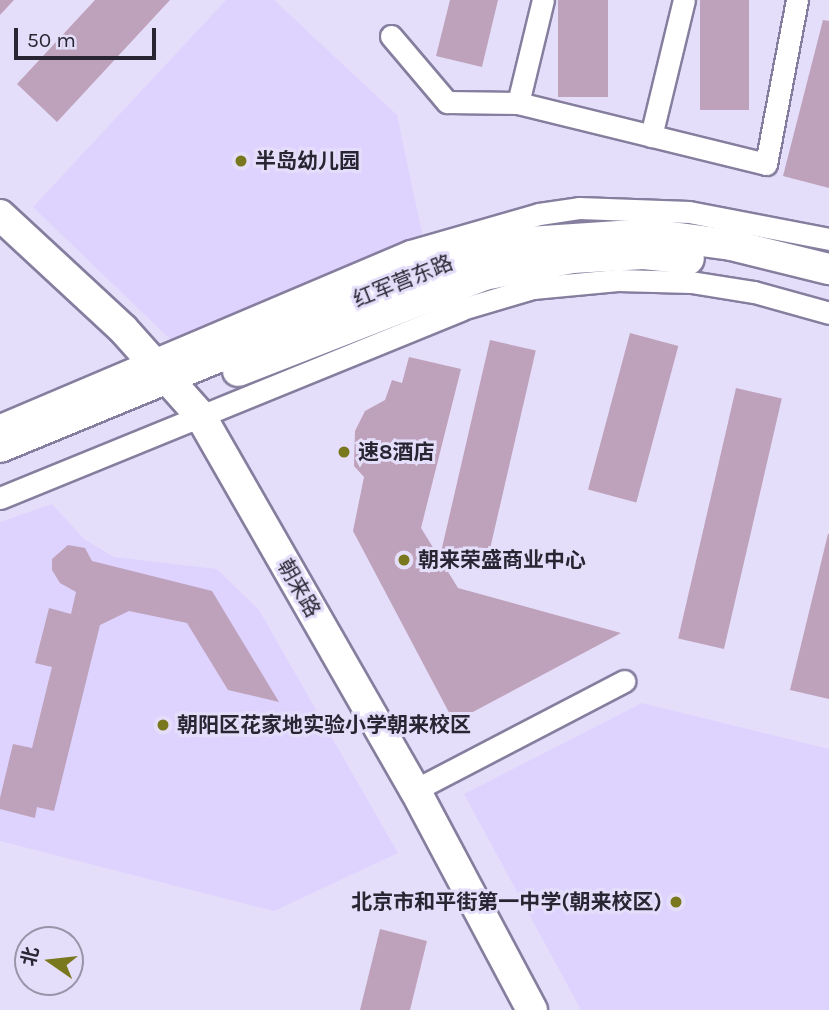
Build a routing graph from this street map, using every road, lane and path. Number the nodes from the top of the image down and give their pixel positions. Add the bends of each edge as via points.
1 (543, 0) edge
2 (684, 0) edge
3 (797, 0) edge
4 (391, 36) dead end
5 (518, 103) junction
6 (651, 136) junction
7 (0, 215) edge
8 (829, 239) edge
9 (829, 269) edge
10 (829, 290) edge
11 (829, 313) edge
12 (175, 386) junction
13 (0, 425) edge
14 (0, 447) edge
15 (0, 466) edge
16 (0, 498) edge
17 (624, 681) dead end
18 (415, 790) junction
19 (532, 1010) edge

1 - 5 street
2 - 6 street
3 - 6 street via 766,164
4 - 5 street via 447,102
5 - 6 street
7 - 12 street, 朝来路
8 - 12 street via 690,212 579,208 539,214 410,251
9 - 12 street, 红军营东路 via 731,246 649,234 530,242 453,260
10 - 12 street, 红军营东路 via 699,260 645,254 572,258 463,282
11 - 12 street via 754,292 691,282 618,280 533,288
12 - 13 street
12 - 14 street, 红军营东路
12 - 15 street, 红军营东路
12 - 16 street
12 - 18 street, 朝来路
17 - 18 street
18 - 19 street, 朝来路

